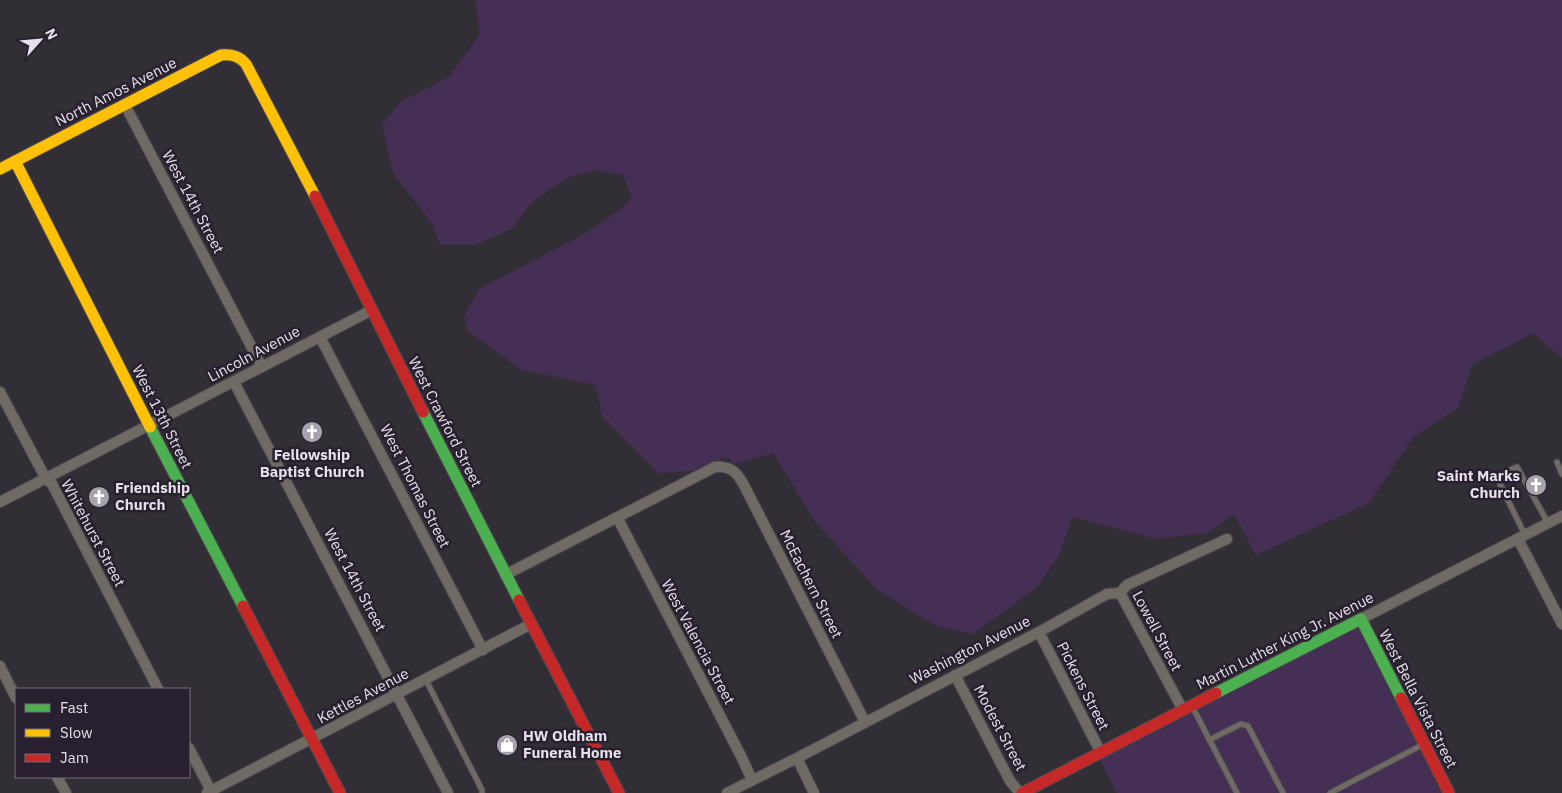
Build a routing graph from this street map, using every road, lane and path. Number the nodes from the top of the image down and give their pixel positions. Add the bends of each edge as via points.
1 (246, 64) joint
2 (125, 105) junction
3 (15, 161) junction
4 (0, 169) edge
5 (372, 310) junction
6 (320, 337) junction
7 (262, 367) junction
8 (234, 382) junction
9 (0, 392) edge
10 (150, 425) junction
11 (1557, 462) dead end
12 (1562, 474) edge
13 (46, 479) junction
14 (0, 502) edge
15 (1562, 516) edge
16 (617, 517) junction
17 (1548, 523) junction
18 (1522, 537) junction
19 (1227, 539) dead end
20 (505, 574) junction
21 (1120, 592) junction
22 (1361, 619) junction
23 (1561, 621) edge
24 (531, 624) junction
25 (1039, 632) junction
26 (483, 650) junction
27 (0, 666) edge
28 (955, 675) junction
29 (426, 680) junction
30 (157, 688) edge
31 (398, 695) junction
32 (15, 696) edge
33 (1187, 708) junction
34 (865, 722) junction
35 (312, 739) junction
36 (1209, 740) junction
37 (1424, 744) junction
38 (190, 750) edge
39 (1101, 753) junction
40 (797, 758) junction
41 (58, 778) edge
42 (752, 780) junction
43 (210, 792) edge
44 (66, 793) edge
45 (340, 793) edge
46 (448, 793) edge
47 (482, 793) edge
48 (619, 793) edge
49 (727, 793) edge
50 (814, 793) edge
51 (1021, 793) edge
52 (1237, 793) edge
53 (1283, 793) edge
54 (1330, 793) edge
55 (1449, 793) edge

1 - 2 street, North Amos Avenue via 235,55 222,55
1 - 5 street, West Crawford Street
2 - 3 street, North Amos Avenue
2 - 7 street, West 14th Street
3 - 4 street, North Amos Avenue
3 - 10 street, West 13th Street
5 - 6 street, Lincoln Avenue
5 - 20 street, West Crawford Street
6 - 7 street, Lincoln Avenue
6 - 26 street, West Thomas Street
7 - 8 street, Lincoln Avenue
8 - 10 street, Lincoln Avenue
8 - 31 street, West 14th Street
9 - 13 street, Whitehurst Street
10 - 13 street, Lincoln Avenue
10 - 35 street, West 13th Street
11 - 12 lane
13 - 14 street, Lincoln Avenue
13 - 30 street, Whitehurst Street via 52,484
15 - 17 street, Martin Luther King Jr. Avenue
16 - 20 street
16 - 34 street, McEachern Street via 715,467 724,466 738,474
16 - 42 street, West Valencia Street
17 - 18 street, Martin Luther King Jr. Avenue
17 - 18 lane via 1517,467 1503,473 1499,482
18 - 22 street, Martin Luther King Jr. Avenue
18 - 23 street
19 - 21 street, Washington Avenue via 1127,585
20 - 24 street, West Crawford Street
21 - 25 street, Washington Avenue via 1107,594
21 - 33 street, Lowell Street
22 - 33 street, Martin Luther King Jr. Avenue
22 - 37 street, West Bella Vista Street
24 - 26 street, Kettles Avenue
24 - 48 street, West Crawford Street
25 - 28 street, Washington Avenue
25 - 39 street, Pickens Street
26 - 29 street, Kettles Avenue
27 - 32 street
28 - 34 street, Washington Avenue
28 - 51 street, Modest Street via 1010,781
29 - 31 street, Kettles Avenue
29 - 47 lane
31 - 35 street, Kettles Avenue
31 - 46 street, West 14th Street
33 - 36 lane
33 - 39 street, Martin Luther King Jr. Avenue
34 - 40 street, Washington Avenue
35 - 43 street, Kettles Avenue
35 - 45 street, West 13th Street
36 - 52 lane
36 - 53 lane via 1241,724 1248,726
37 - 54 lane
37 - 55 street, West Bella Vista Street
38 - 43 street
39 - 51 street, Martin Luther King Jr. Avenue
40 - 42 street, Washington Avenue
40 - 50 street
41 - 44 street
42 - 49 street, Washington Avenue

